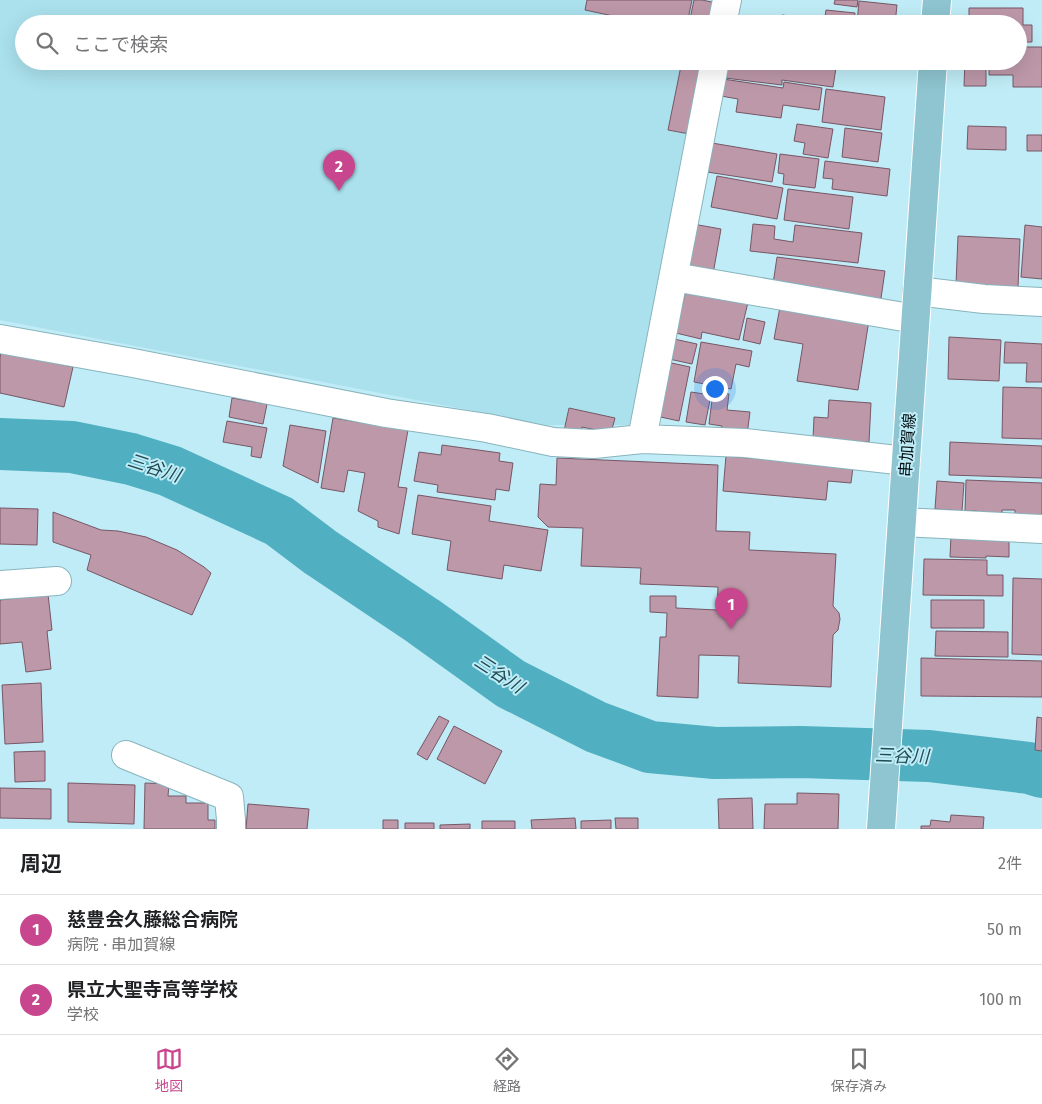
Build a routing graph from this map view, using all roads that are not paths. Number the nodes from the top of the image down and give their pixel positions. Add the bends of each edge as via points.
1 (727, 0) edge
2 (937, 0) edge
3 (724, 15) edge
4 (936, 15) edge
5 (713, 70) edge
6 (931, 70) edge
7 (674, 277) junction
8 (917, 291) junction
9 (1042, 302) edge
10 (915, 319) junction
11 (0, 339) edge
12 (642, 439) junction
13 (906, 461) junction
14 (902, 522) junction
15 (1042, 529) edge
16 (57, 581) dead end
17 (0, 585) edge
18 (126, 755) dead end
19 (231, 829) edge
20 (881, 829) edge

1 - 3 street
2 - 4 main road
5 - 7 street
6 - 8 main road, 串加賀線
7 - 10 street
7 - 12 street
8 - 9 street
8 - 10 main road, 串加賀線
10 - 13 main road, 串加賀線
11 - 12 street via 553,442 594,444
12 - 13 street via 745,443
13 - 14 main road, 串加賀線
14 - 15 street
14 - 20 main road, 串加賀線
16 - 17 street
18 - 19 street via 228,797

